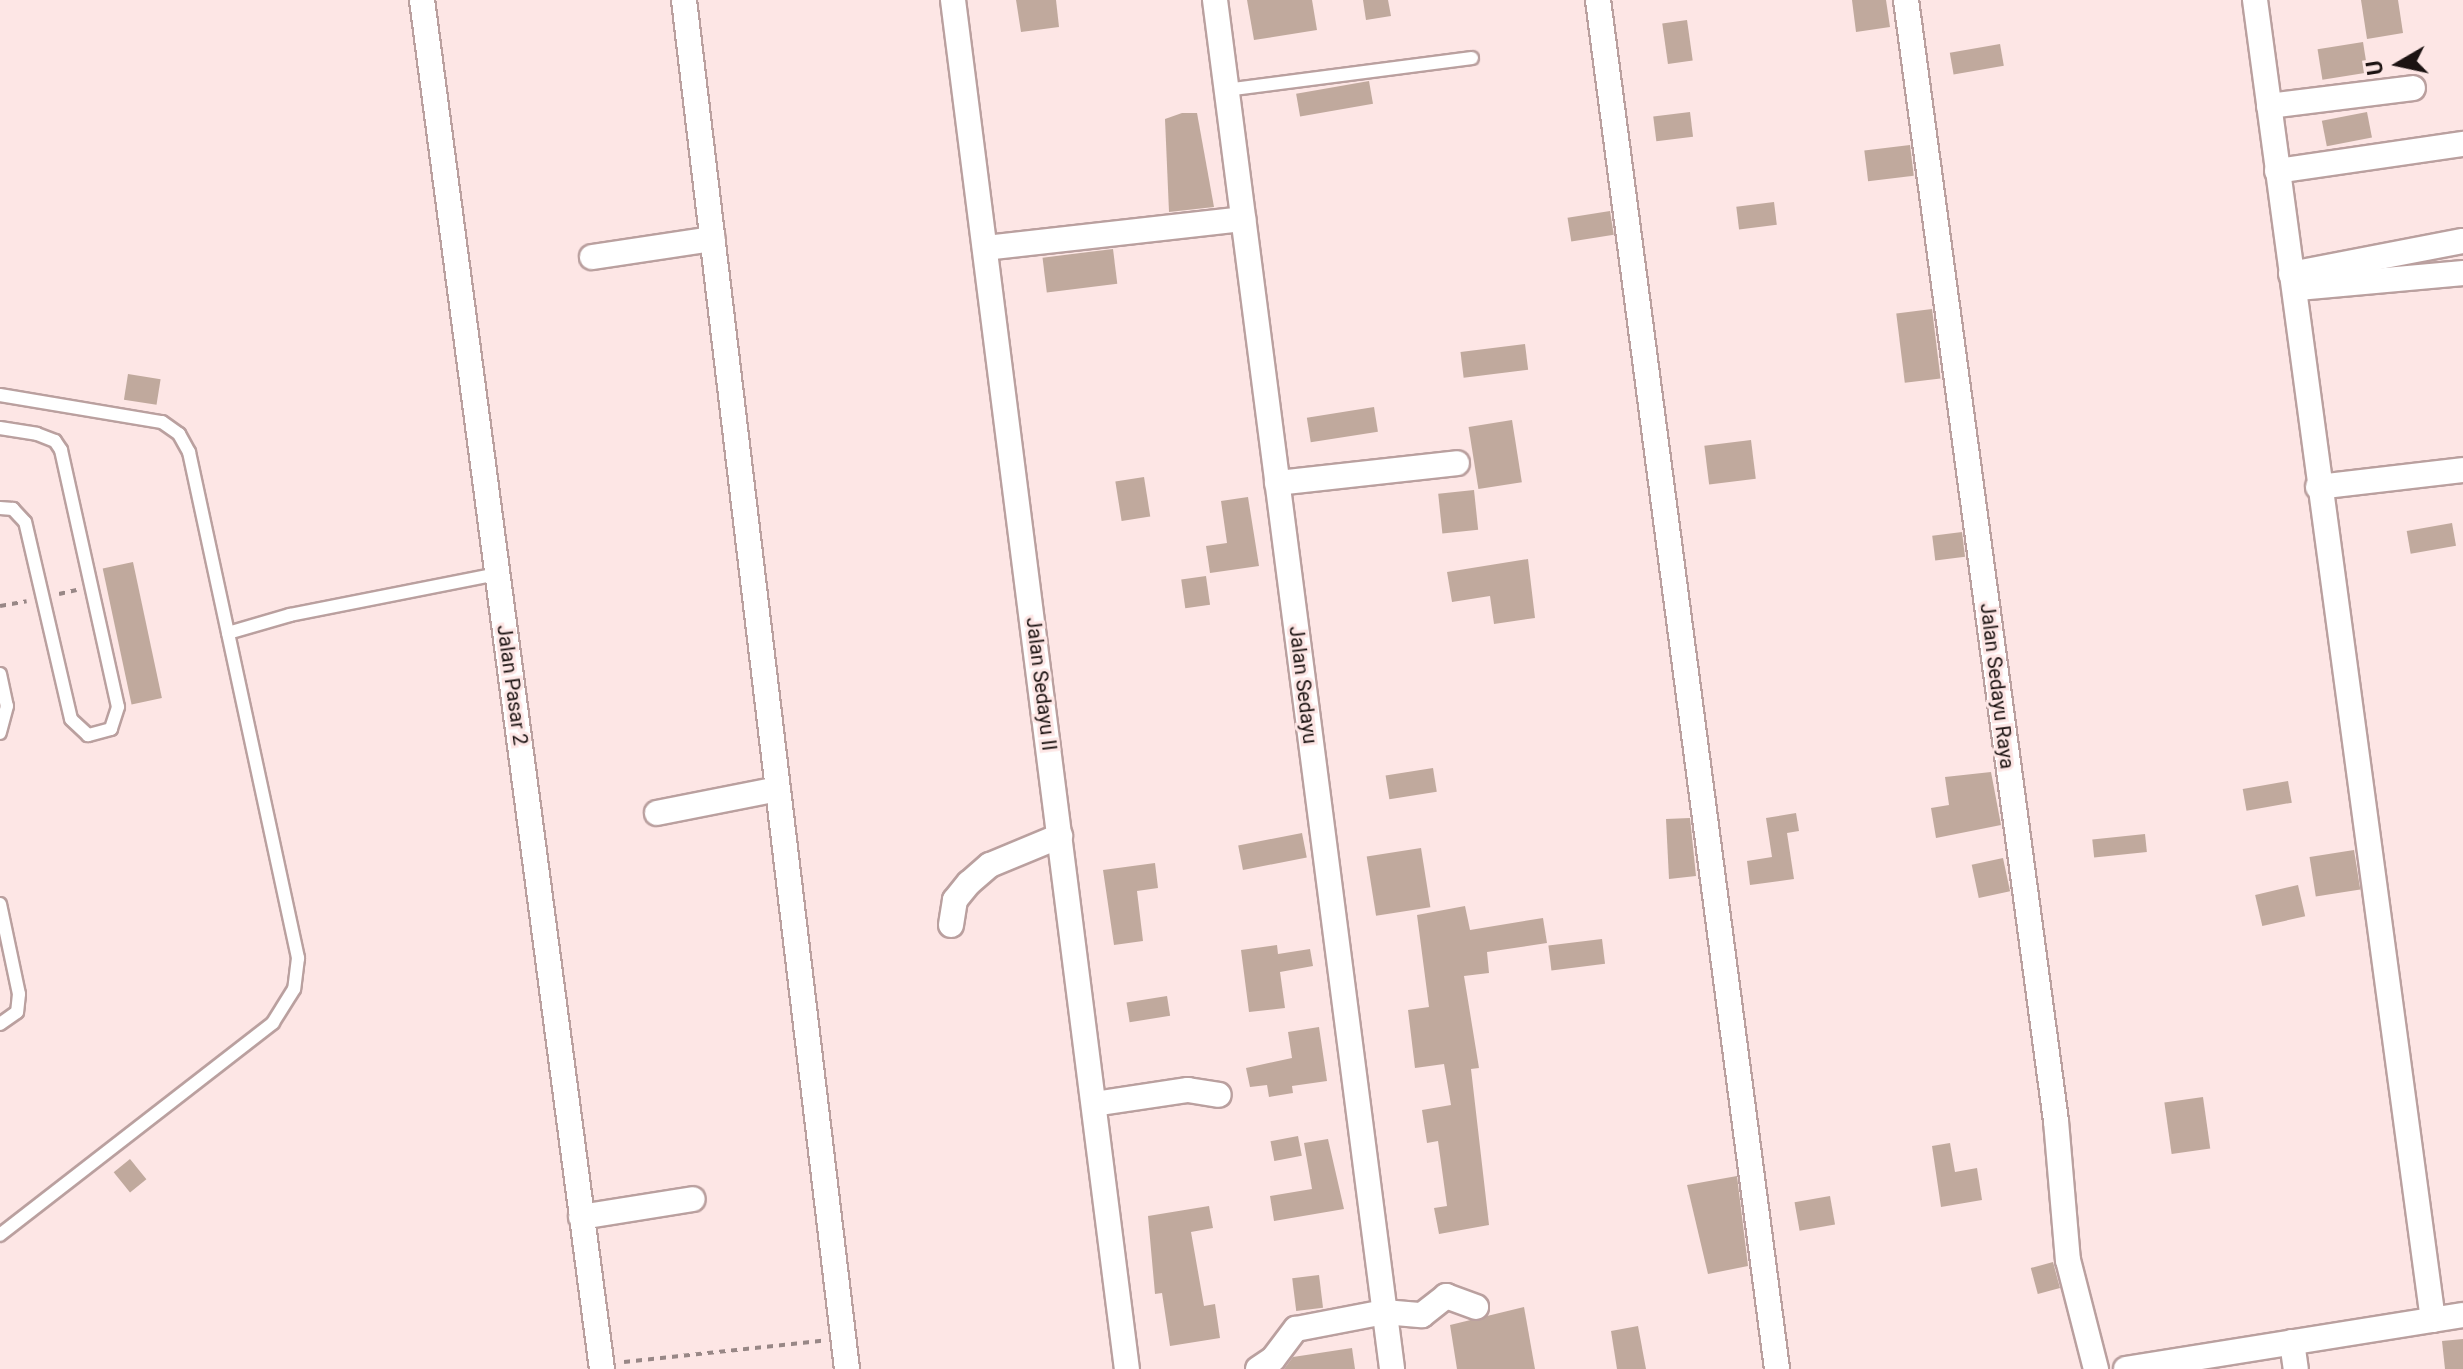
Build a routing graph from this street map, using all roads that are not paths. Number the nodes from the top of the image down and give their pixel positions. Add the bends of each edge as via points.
1 (422, 0) edge
2 (684, 0) edge
3 (953, 0) edge
4 (1215, 0) edge
5 (1598, 0) edge
6 (1906, 0) edge
7 (2255, 0) edge
8 (1472, 58) dead end
9 (2413, 88) dead end
10 (1226, 90) junction
11 (2269, 106) junction
12 (2463, 144) edge
13 (2277, 171) junction
14 (1243, 219) junction
15 (713, 239) junction
16 (2463, 241) edge
17 (985, 248) junction
18 (592, 257) dead end
19 (2463, 273) edge
20 (2292, 281) junction
21 (0, 395) edge
22 (0, 428) edge
23 (1457, 463) dead end
24 (2463, 470) edge
25 (1277, 483) junction
26 (2318, 487) junction
27 (0, 508) edge
28 (497, 574) junction
29 (228, 633) junction
30 (0, 674) edge
31 (0, 733) edge
32 (778, 789) junction
33 (657, 813) dead end
34 (1060, 836) junction
35 (0, 904) edge
36 (951, 925) dead end
37 (3, 936) edge
38 (0, 1024) edge
39 (1219, 1095) dead end
40 (1094, 1104) junction
41 (693, 1199) dead end
42 (581, 1217) junction
43 (0, 1235) edge
44 (1476, 1307) dead end
45 (1384, 1312) junction
46 (2463, 1315) edge
47 (2433, 1320) junction
48 (2292, 1342) junction
49 (602, 1367) edge
50 (847, 1369) edge
51 (1127, 1369) edge
52 (1258, 1369) edge
53 (1392, 1369) edge
54 (1777, 1369) edge
55 (2096, 1369) edge
56 (2126, 1369) edge
57 (2296, 1369) edge

1 - 28 street, Jalan Pasar 2
2 - 15 street
3 - 17 street, Jalan Sedayu II
4 - 10 street, Jalan Sedayu
5 - 54 street
6 - 55 street, Jalan Sedayu Raya via 2056,1121 2068,1260
7 - 11 street
8 - 10 lane
9 - 11 street
10 - 14 street, Jalan Sedayu
11 - 13 street
12 - 13 street
13 - 20 street
14 - 17 street
14 - 25 street, Jalan Sedayu
15 - 18 street
15 - 32 street
16 - 20 street
17 - 34 street, Jalan Sedayu II
19 - 20 street
20 - 26 street
21 - 29 lane via 162,422 179,434 189,452
22 - 27 lane via 37,434 55,441 61,450 118,707 111,729 88,735 71,719 25,522 13,509
23 - 25 street
24 - 26 street
25 - 45 street, Jalan Sedayu
26 - 47 street
28 - 29 lane via 290,615
28 - 42 street, Jalan Pasar 2
29 - 43 lane via 298,958 294,989 273,1023
30 - 31 lane via 7,706
32 - 33 street
32 - 50 street
34 - 36 street via 1023,848 979,874 955,900
34 - 40 street, Jalan Sedayu II
35 - 37 lane
37 - 38 lane via 19,994 17,1012
39 - 40 street via 1188,1090
40 - 51 street, Jalan Sedayu II
41 - 42 street
42 - 49 street, Jalan Pasar 2
44 - 45 street via 1446,1296 1422,1315
45 - 52 street via 1296,1329
45 - 53 street, Jalan Sedayu
46 - 47 street
47 - 48 street
48 - 56 street
48 - 57 street

